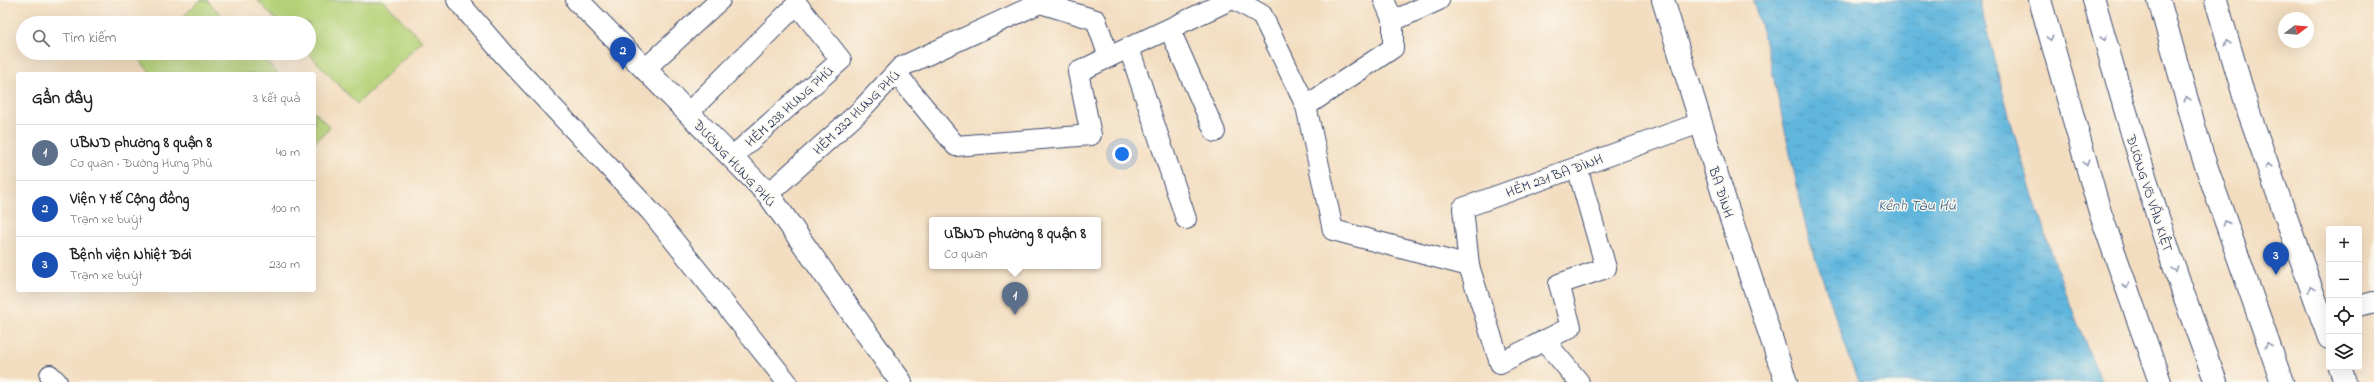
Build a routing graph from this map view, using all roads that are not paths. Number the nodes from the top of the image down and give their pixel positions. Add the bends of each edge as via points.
1 (458, 0) edge
2 (577, 0) edge
3 (720, 0) edge
4 (1230, 0) edge
5 (1236, 0) edge
6 (1384, 0) edge
7 (1439, 0) edge
8 (1663, 0) edge
9 (2040, 0) edge
10 (2094, 0) edge
11 (2159, 0) edge
12 (2216, 0) edge
13 (1042, 1) edge
14 (1393, 21) junction
15 (1170, 30) junction
16 (1128, 48) junction
17 (1109, 57) junction
18 (645, 69) junction
19 (896, 73) junction
20 (1306, 106) junction
21 (689, 112) junction
22 (1700, 123) junction
23 (1215, 132) dead end
24 (732, 157) junction
25 (1578, 167) junction
26 (768, 194) junction
27 (1186, 219) dead end
28 (1469, 266) junction
29 (2374, 302) edge
30 (2362, 305) edge
31 (2325, 315) edge
32 (2328, 334) edge
33 (1544, 340) junction
34 (2341, 370) edge
35 (787, 382) edge
36 (901, 382) edge
37 (1579, 382) edge
38 (1786, 382) edge
39 (2160, 382) edge
40 (2216, 382) edge
41 (2282, 382) edge
42 (2345, 382) edge

1 - 35 lane via 505,56 651,212
2 - 18 main road, ĐƯỜNG HƯNG PHÚ
3 - 18 lane
4 - 15 lane
5 - 20 lane via 1262,15
6 - 14 lane
7 - 14 lane
8 - 22 main road, BA ĐÌNH
9 -> 39 main road via 2100,212
10 -> 40 main road, ĐƯỜNG VÕ VĂN KIỆT via 2141,165 2191,318
41 -> 11 main road via 2202,154
31 -> 12 main road via 2248,110
13 - 17 lane, HẺM 232 HƯNG PHÚ via 1096,20
13 - 19 lane, HẺM 232 HƯNG PHÚ via 902,67
14 - 20 lane via 1393,48
15 - 16 lane
15 - 23 lane
16 - 17 lane
16 - 27 lane
17 - 19 lane via 1078,72 1091,135 972,145 956,146
18 - 21 main road, ĐƯỜNG HƯNG PHÚ
19 - 26 lane, HẺM 232 HƯNG PHÚ via 859,112
20 - 28 lane via 1333,230
21 - 24 main road, ĐƯỜNG HƯNG PHÚ
21 - 24 lane, HẺM 238 HƯNG PHÚ via 797,4 841,60
22 - 25 lane, HẺM 231 BA ĐÌNH
22 - 38 main road, BA ĐÌNH
24 - 26 main road, ĐƯỜNG HƯNG PHÚ
25 - 28 lane, HẺM 231 BA ĐÌNH via 1463,208
25 - 33 lane via 1606,268 1559,284 1570,327
26 - 36 main road, ĐƯỜNG HƯNG PHÚ
28 - 33 lane via 1500,363
29 - 30 lane
31 - 32 main road
33 - 37 lane
34 - 42 main road

